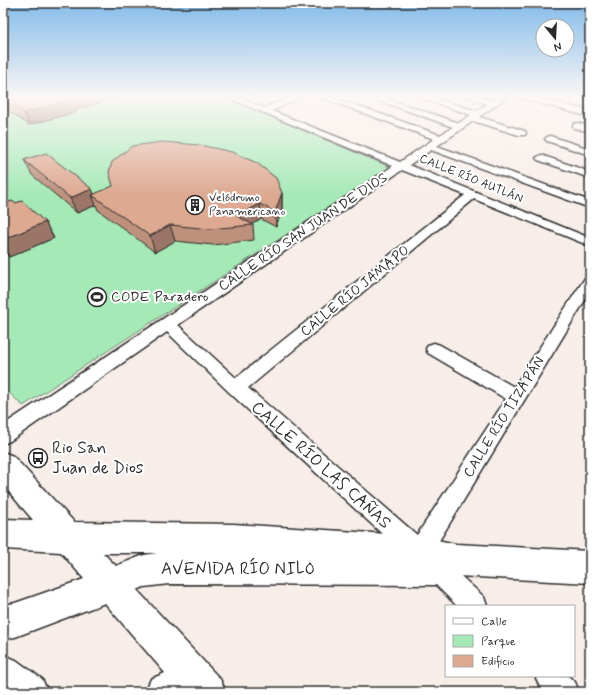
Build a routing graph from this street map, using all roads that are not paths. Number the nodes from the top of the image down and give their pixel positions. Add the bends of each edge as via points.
1 (310, 129) edge
2 (414, 129) edge
3 (455, 129) edge
4 (512, 129) edge
5 (522, 133) dead end
6 (441, 139) junction
7 (550, 139) dead end
8 (430, 147) junction
9 (590, 152) edge
10 (541, 158) dead end
11 (402, 166) junction
12 (590, 175) edge
13 (474, 194) junction
14 (590, 205) edge
15 (590, 242) edge
16 (590, 281) edge
17 (168, 324) junction
18 (434, 348) dead end
19 (236, 388) junction
20 (517, 397) junction
21 (3, 435) edge
22 (3, 465) edge
23 (3, 534) edge
24 (68, 537) junction
25 (437, 560) junction
26 (590, 567) edge
27 (111, 585) junction
28 (474, 605) edge
29 (3, 622) edge
30 (3, 673) edge
31 (549, 677) edge
32 (190, 687) edge
33 (29, 692) edge
34 (565, 692) edge

1 - 11 street, CALLE RÍO AUTLÁN
2 - 6 street
3 - 6 street, CALLE RÍO SAN JUAN DE DIOS
4 - 5 street
6 - 8 street, CALLE RÍO SAN JUAN DE DIOS
7 - 9 street
8 - 11 street, CALLE RÍO SAN JUAN DE DIOS
8 - 14 street
10 - 12 street
11 - 13 street, CALLE RÍO AUTLÁN
11 - 17 street, CALLE RÍO SAN JUAN DE DIOS
13 - 15 street, CALLE RÍO AUTLÁN
13 - 19 street, CALLE RÍO JAMAPO
16 - 20 street, CALLE RÍO TIZAPÁN
17 - 19 street, CALLE RÍO LAS CAÑAS
17 - 21 street, CALLE RÍO SAN JUAN DE DIOS
18 - 20 street
19 - 25 street, CALLE RÍO LAS CAÑAS
20 - 25 street, CALLE RÍO TIZAPÁN
22 - 24 street
23 - 24 street, AVENIDA RÍO NILO
24 - 25 street, AVENIDA RÍO NILO via 233,539
24 - 27 street
25 - 26 street, AVENIDA RÍO NILO
25 - 27 street, AVENIDA RÍO NILO via 169,568 144,572
25 - 28 street, CALLE RÍO LAS CAÑAS
27 - 29 street, AVENIDA RÍO NILO via 34,614
27 - 32 street
30 - 33 street
31 - 34 street

